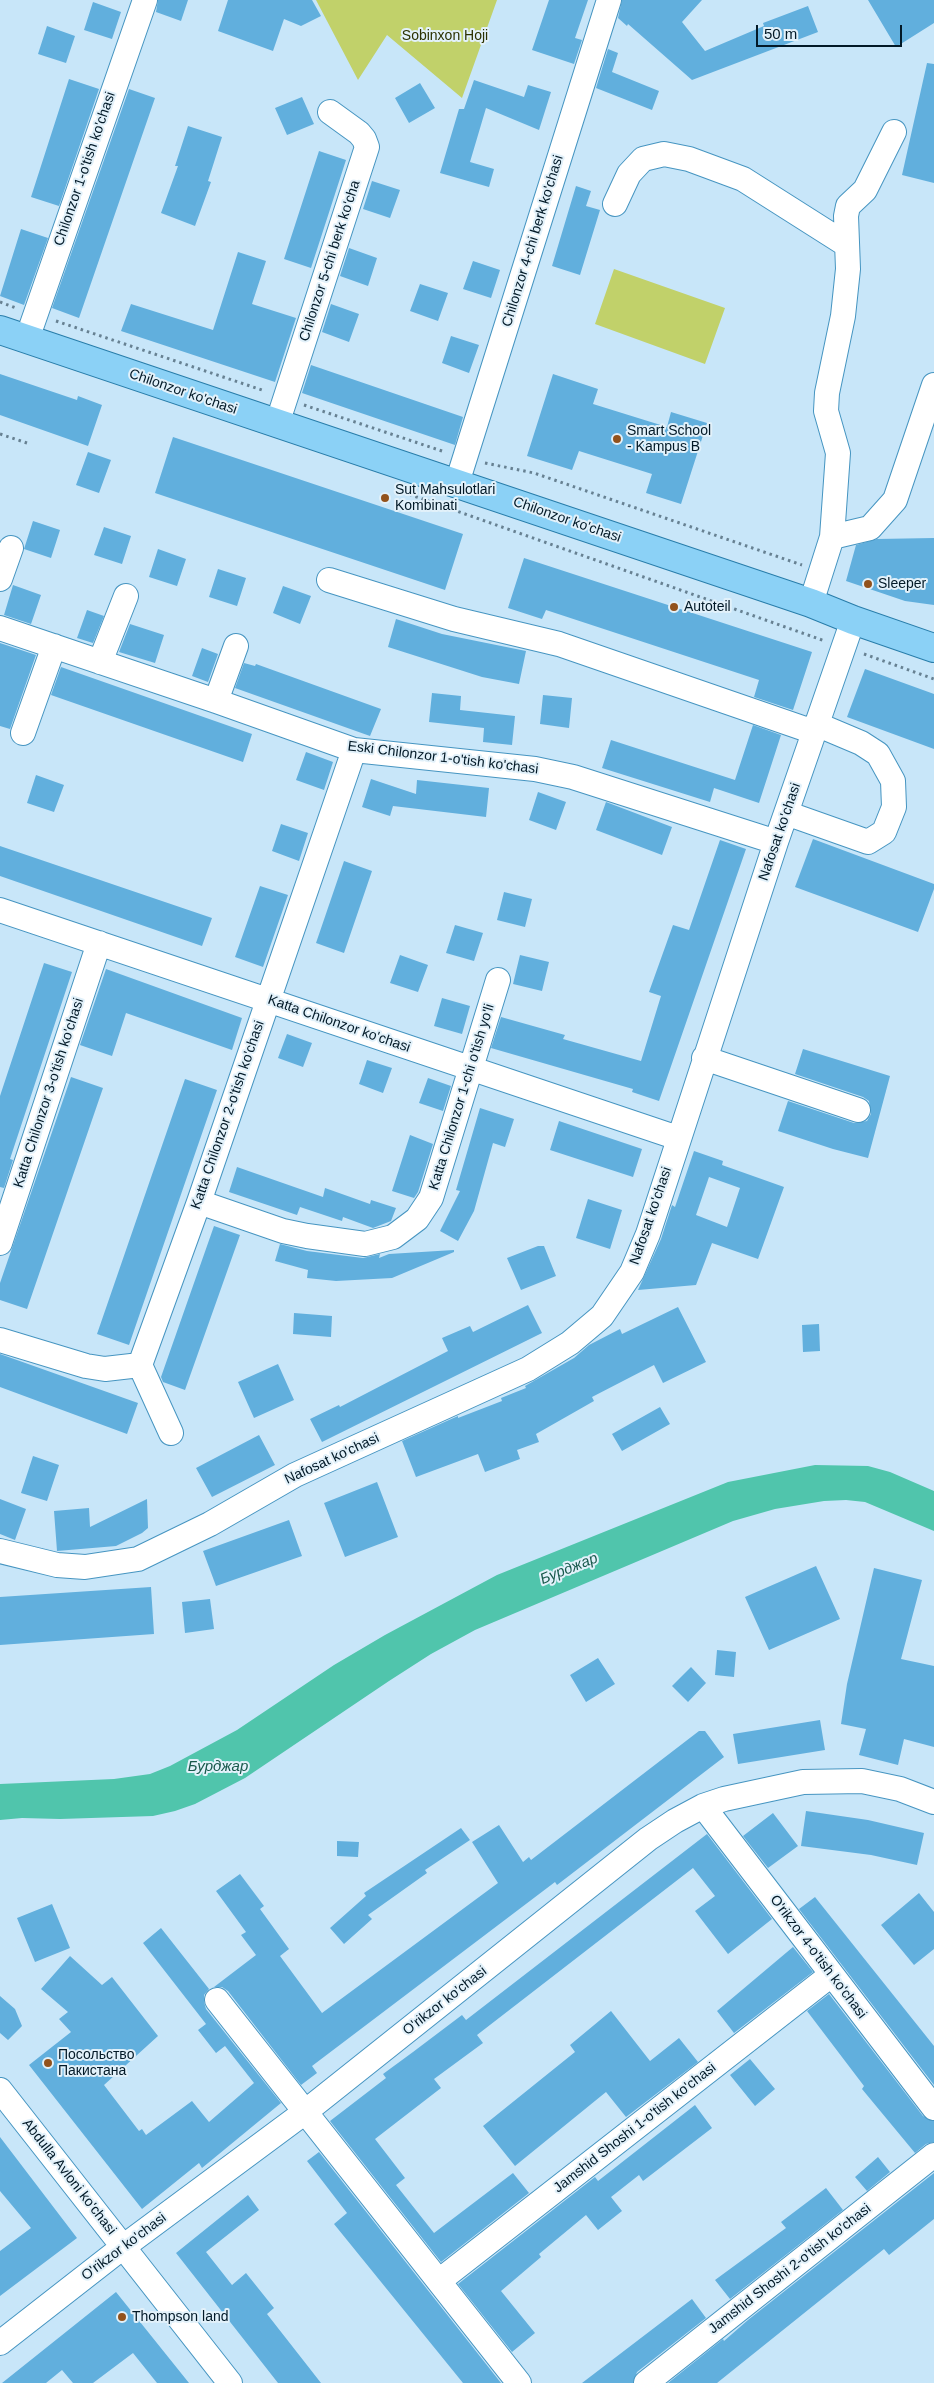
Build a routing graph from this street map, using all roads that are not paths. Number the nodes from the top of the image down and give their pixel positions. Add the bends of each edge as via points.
1 (145, 0) edge
2 (609, 0) edge
3 (330, 112) dead end
4 (894, 132) dead end
5 (615, 204) dead end
6 (847, 245) junction
7 (31, 326) junction
8 (0, 330) edge
9 (934, 385) edge
10 (277, 424) junction
11 (461, 471) junction
12 (832, 537) junction
13 (11, 548) dead end
14 (0, 579) edge
15 (329, 580) dead end
16 (126, 596) dead end
17 (811, 603) junction
18 (853, 620) junction
19 (0, 628) edge
20 (54, 646) junction
21 (236, 646) dead end
22 (934, 648) edge
23 (100, 662) junction
24 (216, 701) junction
25 (815, 728) junction
26 (23, 733) dead end
27 (354, 750) junction
28 (786, 813) junction
29 (776, 842) junction
30 (0, 910) edge
31 (99, 943) junction
32 (498, 980) dead end
33 (268, 1000) junction
34 (704, 1058) junction
35 (471, 1068) junction
36 (858, 1110) dead end
37 (678, 1138) junction
38 (198, 1202) junction
39 (0, 1242) edge
40 (0, 1340) edge
41 (140, 1366) junction
42 (171, 1433) dead end
43 (0, 1551) edge
44 (934, 1802) edge
45 (703, 1806) junction
46 (831, 1975) junction
47 (217, 2000) dead end
48 (0, 2090) edge
49 (934, 2108) edge
50 (305, 2112) junction
51 (934, 2155) edge
52 (123, 2247) junction
53 (439, 2281) junction
54 (0, 2343) edge
55 (230, 2383) edge
56 (519, 2383) edge
57 (646, 2383) edge

1 - 7 street, Chilonzor 1-o'tish ko'chasi
2 - 11 street, Chilonzor 4-chi berk ko'chasi
3 - 10 street, Chilonzor 5-chi berk ko'cha via 359,133 367,147
4 - 6 street via 865,190 848,206
5 - 6 street via 629,174 643,159 664,154 689,159 743,179
6 - 12 street via 843,316 826,411 838,453
7 - 8 main road, Chilonzor ko'chasi
7 - 10 main road, Chilonzor ko'chasi
9 - 12 street via 895,500 870,528
10 - 11 main road, Chilonzor ko'chasi
11 - 17 main road, Chilonzor ko'chasi
12 - 17 street
13 - 14 street
15 - 25 street via 454,619 559,644
16 - 23 street
17 - 18 main road, Chilonzor ko'chasi
18 - 22 main road, Chilonzor ko'chasi
18 - 25 street, Nafosat ko'chasi
19 - 20 street, Eski Chilonzor 1-o'tish ko'chasi
20 - 23 street, Eski Chilonzor 1-o'tish ko'chasi
20 - 26 street
21 - 24 street
23 - 24 street, Eski Chilonzor 1-o'tish ko'chasi
24 - 27 street, Eski Chilonzor 1-o'tish ko'chasi
25 - 28 street, Nafosat ko'chasi
25 - 28 street via 861,743 878,754 894,781 894,807 884,832 868,842
27 - 29 street, Eski Chilonzor 1-o'tish ko'chasi via 535,769 573,777
27 - 33 street, Katta Chilonzor 2-o'tish ko'chasi
28 - 29 street, Nafosat ko'chasi
29 - 34 street, Nafosat ko'chasi
30 - 31 street, Katta Chilonzor ko'chasi
31 - 33 street, Katta Chilonzor ko'chasi
31 - 39 street, Katta Chilonzor 3-o'tish ko'chasi
32 - 35 street, Katta Chilonzor 1-chi o'tish yo'li
33 - 35 street, Katta Chilonzor ko'chasi
33 - 38 street, Katta Chilonzor 2-o'tish ko'chasi
34 - 36 street
34 - 37 street, Nafosat ko'chasi
35 - 37 street, Katta Chilonzor ko'chasi
35 - 38 street, Katta Chilonzor 1-chi o'tish yo'li via 430,1198 417,1219 393,1238 365,1244 307,1236
37 - 43 street, Nafosat ko'chasi via 648,1234 632,1272 602,1316 562,1348 528,1369 295,1475 210,1524 138,1559 85,1567 57,1566
38 - 41 street, Katta Chilonzor 2-o'tish ko'chasi
40 - 41 street via 86,1366 105,1369
41 - 42 street
44 - 45 street, O'rikzor ko'chasi via 881,1784 842,1780 783,1785
45 - 46 street, O'rikzor 4-o'tish ko'chasi
45 - 50 street, O'rikzor ko'chasi via 648,1839
46 - 49 street, O'rikzor 4-o'tish ko'chasi
46 - 53 street, Jamshid Shoshi 1-o'tish ko'chasi
47 - 50 street
48 - 52 street, Abdulla Avloni ko'chasi
50 - 52 street, O'rikzor ko'chasi
50 - 53 street
51 - 57 street, Jamshid Shoshi 2-o'tish ko'chasi
52 - 54 street, O'rikzor ko'chasi
52 - 55 street, Abdulla Avloni ko'chasi
53 - 56 street

